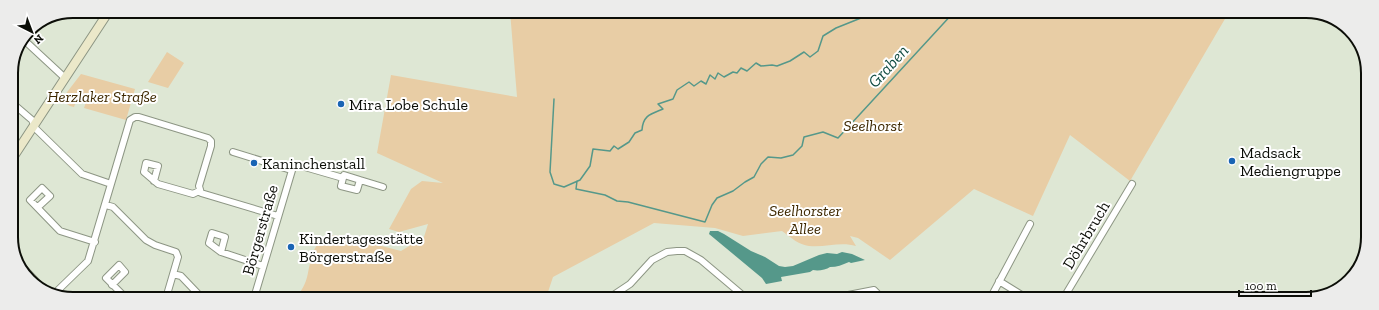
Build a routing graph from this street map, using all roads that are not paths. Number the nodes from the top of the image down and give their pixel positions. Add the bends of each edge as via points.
1 (104, 18) edge
2 (27, 43) edge
3 (65, 78) junction
4 (18, 108) edge
5 (34, 125) junction
6 (18, 150) edge
7 (233, 152) dead end
8 (291, 170) junction
9 (343, 178) junction
10 (360, 180) junction
11 (154, 181) dead end
12 (111, 184) junction
13 (1132, 184) dead end
14 (383, 187) dead end
15 (200, 191) junction
16 (106, 205) junction
17 (38, 208) dead end
18 (278, 216) junction
19 (1030, 224) dead end
20 (95, 242) junction
21 (221, 252) dead end
22 (263, 266) junction
23 (173, 274) junction
24 (999, 282) junction
25 (112, 285) dead end
26 (58, 290) edge
27 (120, 292) edge
28 (168, 292) edge
29 (196, 292) edge
30 (256, 292) edge
31 (617, 292) edge
32 (739, 292) edge
33 (864, 292) edge
34 (877, 292) edge
35 (994, 292) edge
36 (1016, 292) edge
37 (1067, 292) edge

1 - 3 main road
2 - 3 street
3 - 5 main road
4 - 5 street
5 - 6 main road
5 - 12 street via 82,174
7 - 8 street, Börgerstraße
8 - 9 street, Börgerstraße via 298,165
8 - 18 street, Börgerstraße
9 - 10 street, Börgerstraße via 344,175
9 - 10 street via 341,186 357,190
10 - 14 street, Börgerstraße
11 - 15 street via 193,194
12 - 15 street via 130,120 135,117 211,141 199,186
12 - 16 street
13 - 37 street, Döhrbruch
15 - 18 street
16 - 20 street
16 - 23 street via 113,207 154,246 176,252 178,257
17 - 20 street via 60,231
18 - 22 street, Börgerstraße
19 - 24 street
20 - 26 street via 88,261
21 - 22 street
22 - 30 street, Börgerstraße
23 - 28 street
23 - 29 street via 181,276
24 - 35 street
24 - 36 street
25 - 27 street
31 - 32 street via 630,284 656,257 677,251 685,251 701,260
33 - 34 street

